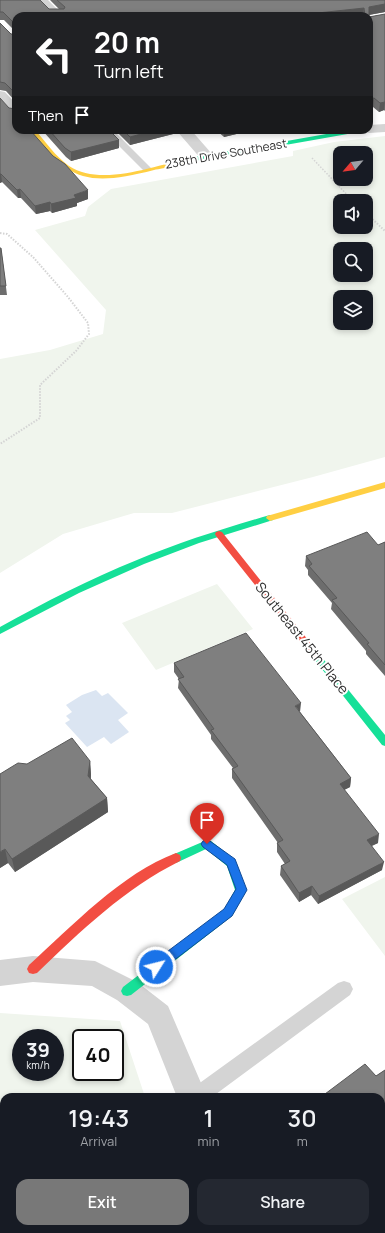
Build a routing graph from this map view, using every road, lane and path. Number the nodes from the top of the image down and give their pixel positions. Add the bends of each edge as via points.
1 (41, 0) edge
2 (54, 12) edge
3 (0, 95) edge
4 (12, 108) edge
5 (385, 128) edge
6 (373, 129) edge
7 (36, 134) edge
8 (112, 134) edge
9 (186, 134) edge
10 (336, 134) edge
11 (309, 155) dead end
12 (207, 157) junction
13 (147, 169) junction
14 (346, 194) edge
15 (373, 220) edge
16 (385, 231) edge
17 (0, 233) edge
18 (0, 444) edge
19 (385, 485) edge
20 (219, 534) junction
21 (0, 631) edge
22 (385, 742) edge
23 (33, 969) junction
24 (0, 972) edge
25 (344, 989) dead end
26 (127, 991) junction
27 (190, 1093) edge
28 (202, 1093) edge

1 - 2 street
3 - 4 street
5 - 6 street
7 - 13 street, 238th Drive Southeast via 60,161 74,170 92,176 121,176
8 - 13 lane
9 - 12 street
10 - 12 street, 238th Drive Southeast
11 - 14 path
12 - 13 street, 238th Drive Southeast
15 - 16 path
17 - 18 path via 8,234 33,257 68,296 88,324 89,334 76,351 40,385 40,418
19 - 20 street
20 - 21 street via 143,561 73,591
20 - 22 street, Southeast 45th Place
23 - 24 street
23 - 26 street via 95,974
23 - 26 street via 99,908 154,868 207,844 231,863 241,890 228,913
25 - 28 lane
26 - 27 street via 158,1015

